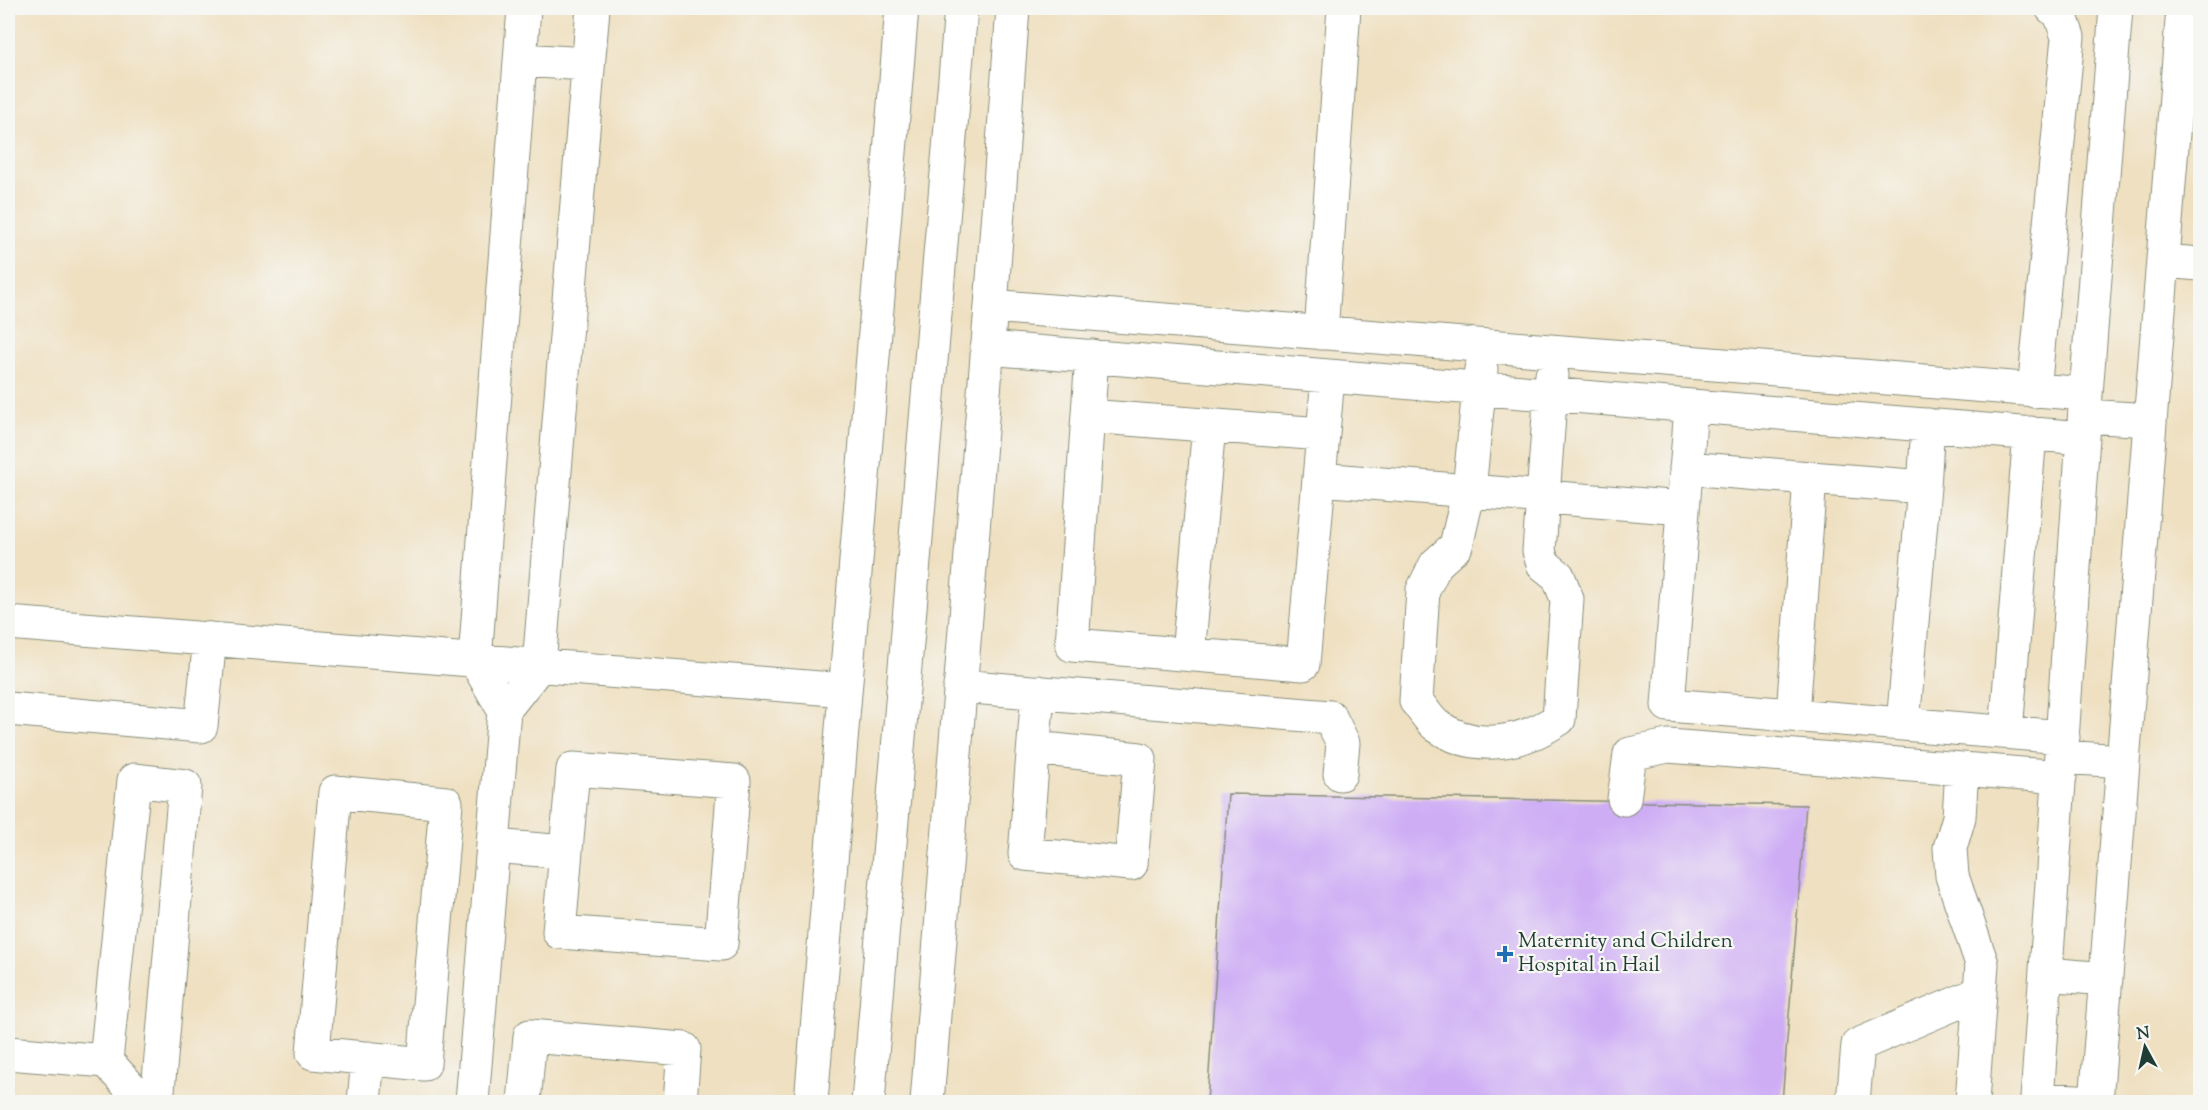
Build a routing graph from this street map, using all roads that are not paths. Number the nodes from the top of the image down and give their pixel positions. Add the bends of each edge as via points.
1 (524, 8) edge
2 (593, 8) edge
3 (902, 8) edge
4 (961, 8) edge
5 (1013, 8) edge
6 (1344, 8) edge
7 (2052, 8) edge
8 (2116, 8) edge
9 (2183, 8) edge
10 (520, 60) junction
11 (588, 64) junction
12 (2163, 261) junction
13 (2200, 264) edge
14 (991, 306) junction
15 (1321, 333) junction
16 (1484, 347) junction
17 (987, 348) junction
18 (1555, 351) junction
19 (1092, 356) junction
20 (1328, 377) junction
21 (1479, 390) junction
22 (2034, 391) junction
23 (1550, 396) junction
24 (1691, 407) junction
25 (1088, 416) junction
26 (2085, 416) junction
27 (2151, 420) junction
28 (1928, 425) junction
29 (1209, 426) junction
30 (2030, 433) junction
31 (1322, 434) junction
32 (1686, 468) junction
33 (1810, 478) junction
34 (1319, 479) junction
35 (1924, 487) junction
36 (1469, 490) junction
37 (1543, 496) junction
38 (1683, 508) junction
39 (8, 623) edge
40 (210, 639) junction
41 (1188, 654) junction
42 (475, 660) junction
43 (539, 666) junction
44 (960, 686) junction
45 (845, 690) junction
46 (1038, 692) junction
47 (8, 709) edge
48 (504, 710) junction
49 (1793, 714) junction
50 (1903, 724) junction
51 (2006, 732) junction
52 (1035, 748) dead end
53 (2061, 757) junction
54 (2123, 761) junction
55 (1962, 769) junction
56 (1340, 774) dead end
57 (1624, 799) dead end
58 (493, 846) junction
59 (565, 852) junction
60 (2046, 974) junction
61 (2106, 979) junction
62 (1980, 993) junction
63 (8, 1053) edge
64 (368, 1058) junction
65 (106, 1061) junction
66 (473, 1089) edge
67 (525, 1091) edge
68 (144, 1102) edge
69 (157, 1102) edge
70 (364, 1102) edge
71 (680, 1102) edge
72 (811, 1102) edge
73 (868, 1102) edge
74 (927, 1102) edge
75 (1853, 1102) edge
76 (1972, 1102) edge

1 - 10 street
2 - 11 street
3 - 45 street
4 - 73 street
5 - 14 street
6 - 15 street
7 - 22 street via 2059,11 2068,37
8 - 26 street
9 - 12 street
10 - 11 street
10 - 42 street
11 - 43 street
12 - 13 street
12 - 27 street
14 - 15 street
14 - 17 street
15 - 16 street
16 - 18 street
16 - 21 street
17 - 19 street
17 - 44 street
18 - 22 street
18 - 23 street
19 - 20 street
19 - 25 street
20 - 21 street
20 - 31 street
21 - 23 street
21 - 36 street
22 - 26 street
23 - 24 street
23 - 37 street
24 - 28 street
24 - 32 street
25 - 29 street
25 - 41 street via 1072,645
26 - 27 street
26 - 30 street
26 - 53 street
27 - 54 street
28 - 30 street
28 - 35 street
29 - 31 street
29 - 41 street
30 - 51 street
31 - 34 street
32 - 33 street
32 - 38 street
33 - 35 street
33 - 49 street
34 - 36 street
34 - 41 street via 1303,664
35 - 50 street
36 - 37 street
36 - 37 street via 1456,546 1436,564 1423,590 1416,701 1436,725 1464,739 1509,742 1540,732 1559,719 1568,599 1558,576 1543,564 1539,551
37 - 38 street
38 - 49 street via 1668,705
39 - 40 street
40 - 42 street
40 - 47 street via 201,726
42 - 43 street
42 - 48 street
43 - 45 street
43 - 48 street
44 - 46 street
44 - 74 street
45 - 72 street
46 - 52 street via 1025,854 1131,864 1140,759
46 - 56 street via 1330,717 1343,743
48 - 58 street
49 - 50 street
50 - 51 street
51 - 53 street
53 - 54 street
53 - 55 street
53 - 60 street
54 - 61 street
55 - 57 street via 1668,746 1630,754
55 - 62 street via 1959,817 1950,848 1953,876 1982,964
58 - 59 street
58 - 66 street
59 - 59 street via 559,932 722,944 734,781 573,769
60 - 61 street
60 - 61 street via 2037,1099 2096,1101
62 - 75 street via 1858,1045
62 - 76 street
63 - 65 street
64 - 64 street via 314,1053 335,792 446,803 424,1064
64 - 70 street
65 - 68 street
65 - 69 street via 134,780 185,786
66 - 67 street
67 - 71 street via 530,1036 684,1048

